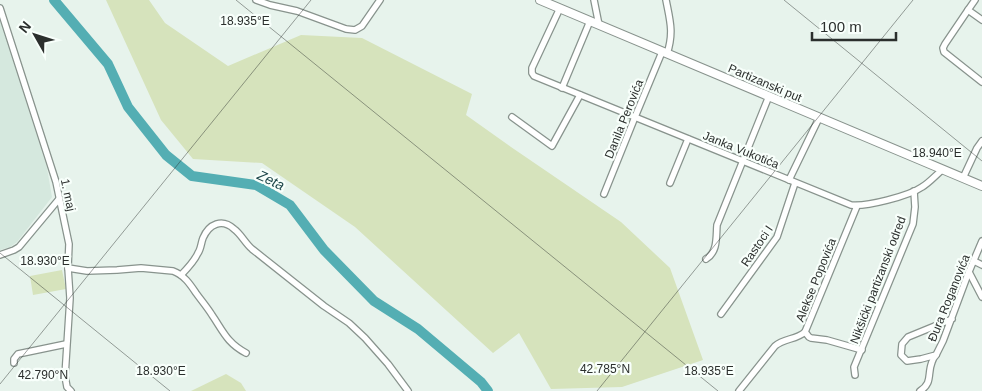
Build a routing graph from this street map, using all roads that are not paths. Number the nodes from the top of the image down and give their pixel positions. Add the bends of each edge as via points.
1 (256, 0) edge
2 (380, 0) edge
3 (540, 0) edge
4 (594, 0) edge
5 (666, 0) edge
6 (975, 0) edge
7 (0, 8) edge
8 (560, 8) junction
9 (968, 10) junction
10 (982, 20) edge
11 (590, 21) junction
12 (599, 25) junction
13 (665, 53) junction
14 (982, 82) edge
15 (562, 88) junction
16 (580, 95) junction
17 (769, 96) junction
18 (512, 117) dead end
19 (634, 117) junction
20 (819, 118) junction
21 (688, 139) junction
22 (982, 142) edge
23 (742, 161) junction
24 (942, 170) junction
25 (963, 178) junction
26 (792, 182) junction
27 (670, 183) dead end
28 (982, 186) edge
29 (914, 192) junction
30 (604, 194) dead end
31 (59, 199) junction
32 (857, 206) junction
33 (982, 241) edge
34 (0, 255) edge
35 (706, 259) dead end
36 (974, 261) junction
37 (982, 265) edge
38 (68, 268) junction
39 (969, 272) junction
40 (181, 275) junction
41 (982, 297) edge
42 (721, 314) dead end
43 (952, 318) junction
44 (806, 332) junction
45 (66, 344) junction
46 (862, 350) junction
47 (246, 353) dead end
48 (936, 355) junction
49 (14, 363) dead end
50 (855, 375) dead end
51 (71, 391) edge
52 (408, 391) edge
53 (739, 391) edge
54 (920, 391) edge

1 - 2 street via 297,11 346,30 355,30 362,26
3 - 8 street, Partizanski put
4 - 12 street
5 - 13 street, Danila Perovića via 671,38
6 - 9 street
7 - 31 street, 1. maj
8 - 11 street, Partizanski put
8 - 15 street, Janka Vukotića via 534,61 532,73
9 - 10 street
9 - 14 street via 943,48
11 - 12 street, Partizanski put
11 - 15 street
12 - 13 street, Partizanski put
13 - 17 street, Partizanski put
13 - 19 street, Danila Perovića
15 - 16 street, Janka Vukotića
16 - 18 street via 552,146
16 - 19 street, Janka Vukotića
17 - 20 street, Partizanski put
17 - 23 street
19 - 21 street, Janka Vukotića
19 - 30 street, Danila Perovića
20 - 24 street, Partizanski put
20 - 26 street, Rastoci I
21 - 23 street, Janka Vukotića
21 - 27 street
22 - 25 street
23 - 26 street, Janka Vukotića
23 - 35 street via 717,225 715,248
24 - 25 street, Partizanski put
24 - 29 street, Janka Vukotića
25 - 28 street, Partizanski put
26 - 32 street, Janka Vukotića via 844,204
26 - 42 street, Rastoci I via 777,237
29 - 32 street, Janka Vukotića
29 - 46 street, Nikšićki partizanski odred via 912,224
31 - 34 street via 19,247
31 - 38 street, 1. maj via 69,244
32 - 44 street, Alekse Popovića
33 - 36 street, Đura Roganovića
36 - 37 street
36 - 39 street, Đura Roganovića
38 - 40 street via 87,271 141,268 173,271
38 - 45 street, 1. maj via 70,298
39 - 41 street
39 - 43 street, Đura Roganovića
40 - 47 street via 226,336 236,348
40 - 52 street via 196,258 207,232 220,223 229,225 252,250 349,323 388,364
43 - 48 street, Đura Roganovića
43 - 48 street, Đura Roganovića via 908,337 902,344 901,355 907,361
44 - 46 street via 811,338
44 - 53 street, Alekse Popovića via 775,346
45 - 49 street via 18,354
45 - 51 street, 1. maj via 65,382
46 - 50 street, Nikšićki partizanski odred via 854,367
48 - 54 street via 931,362 928,382

